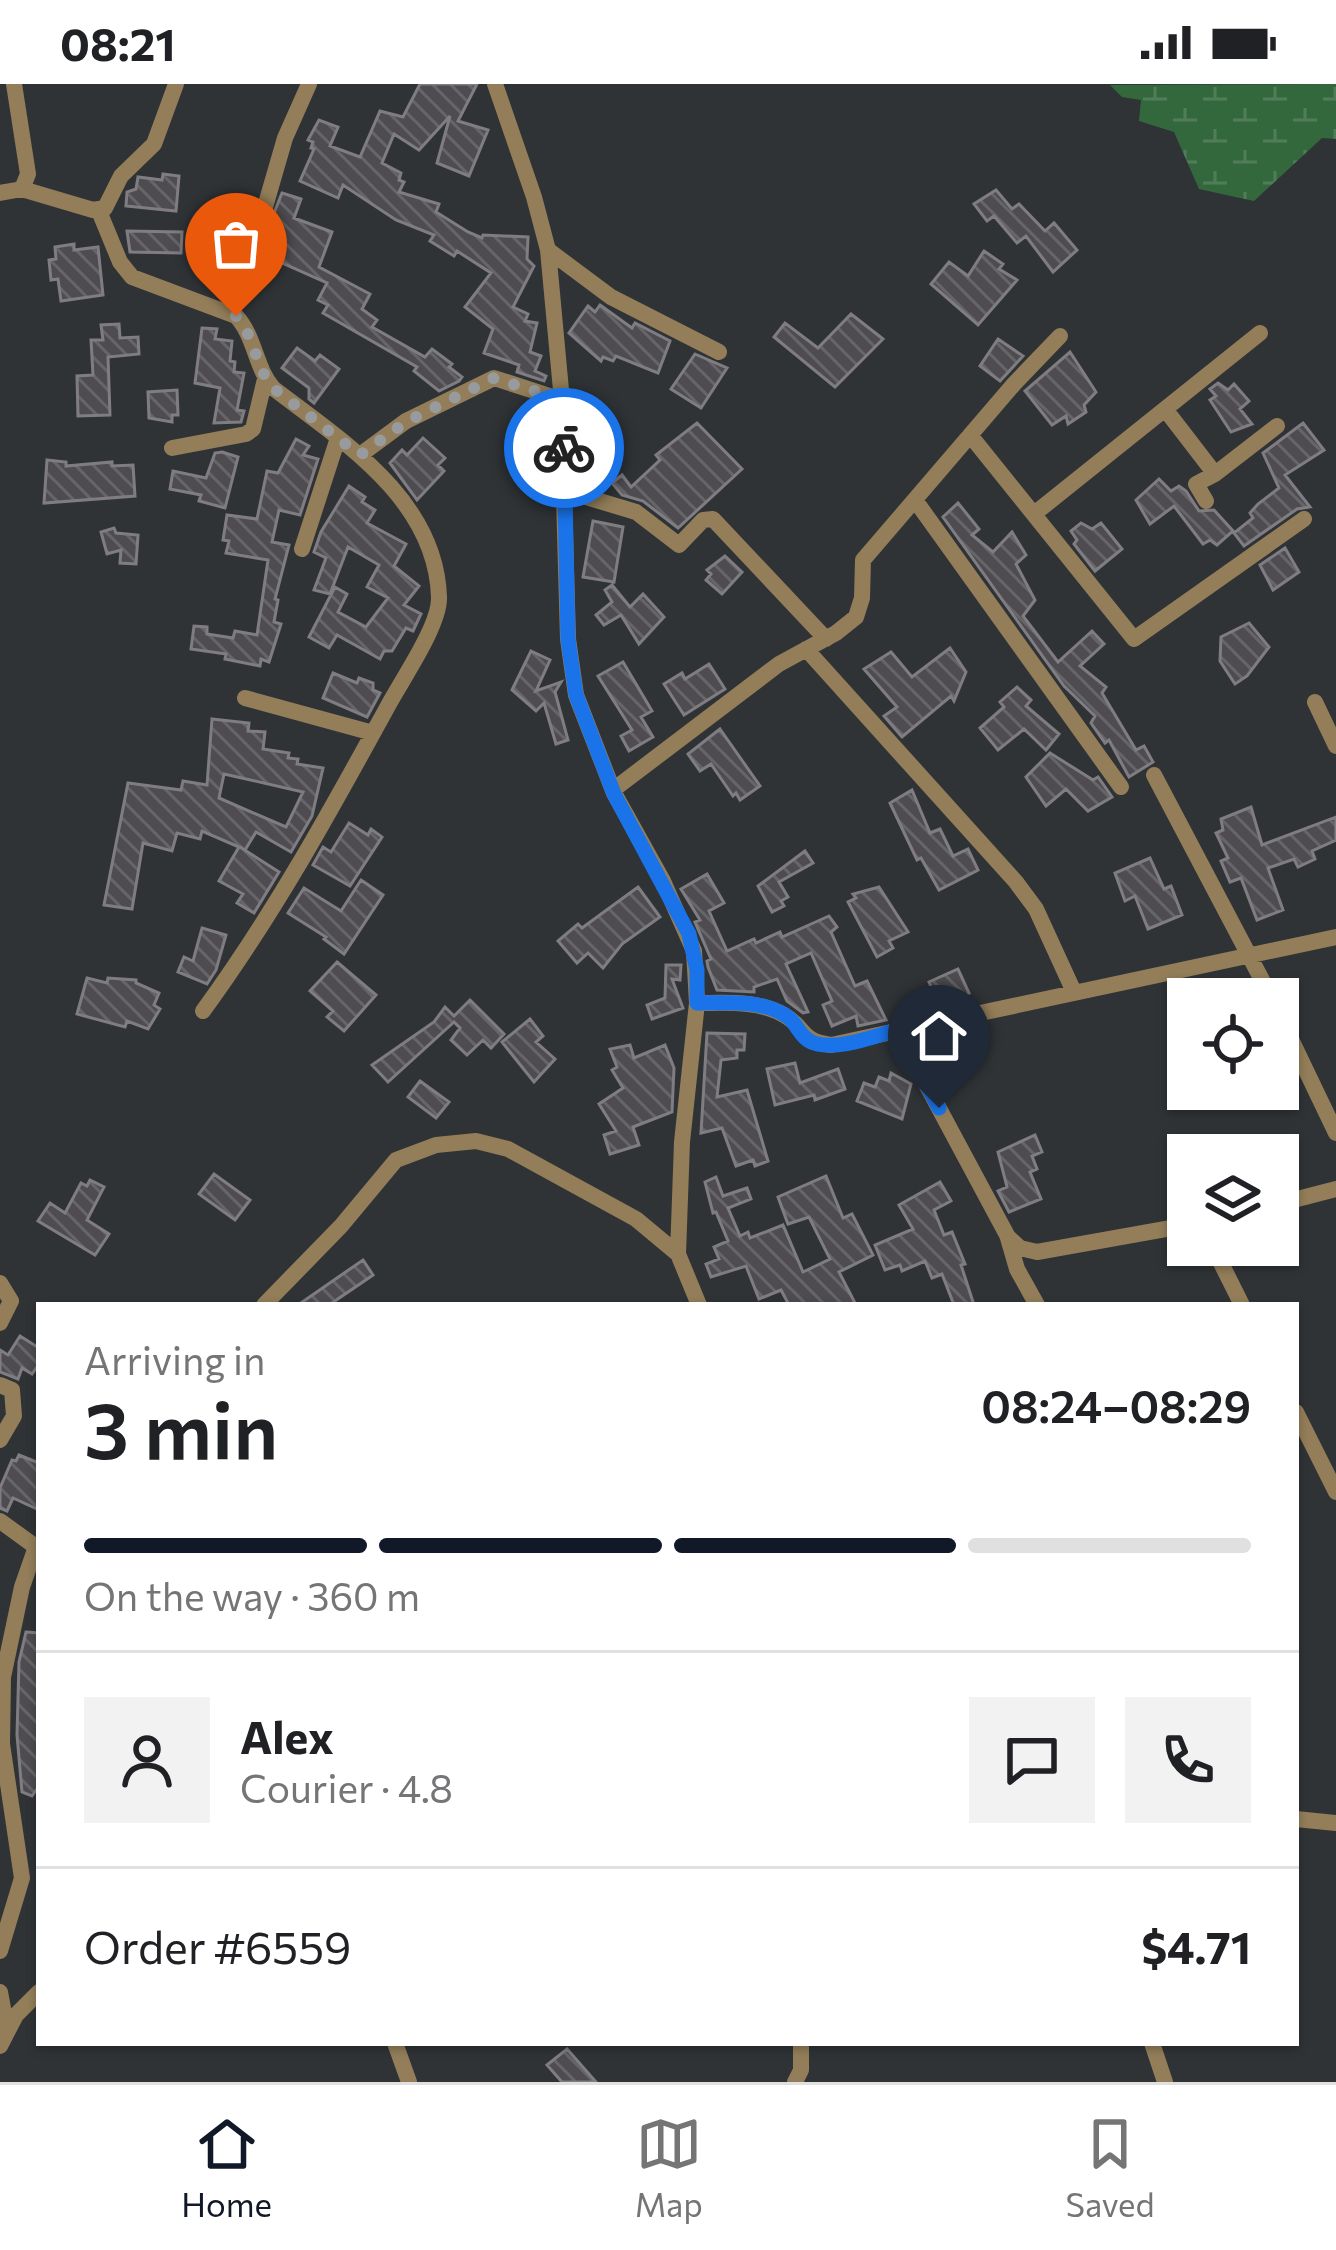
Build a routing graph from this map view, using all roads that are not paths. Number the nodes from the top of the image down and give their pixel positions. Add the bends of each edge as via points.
1 (14, 84) edge
2 (176, 84) edge
3 (309, 84) edge
4 (495, 84) edge
5 (22, 189) junction
6 (0, 193) edge
7 (265, 207) dead end
8 (99, 211) junction
9 (548, 250) junction
10 (1260, 333) dead end
11 (1060, 336) dead end
12 (719, 352) dead end
13 (265, 379) junction
14 (562, 400) junction
15 (1165, 409) junction
16 (1277, 426) dead end
17 (970, 435) junction
18 (338, 438) junction
19 (172, 448) dead end
20 (360, 455) junction
21 (566, 491) junction
22 (915, 500) junction
23 (1034, 514) junction
24 (1304, 519) dead end
25 (302, 549) dead end
26 (826, 639) junction
27 (806, 650) junction
28 (245, 698) dead end
29 (1315, 702) dead end
30 (374, 733) junction
31 (1336, 746) edge
32 (1154, 775) dead end
33 (1121, 787) dead end
34 (613, 790) junction
35 (1336, 937) edge
36 (1250, 953) junction
37 (1262, 978) edge
38 (1074, 992) junction
39 (697, 1003) junction
40 (203, 1011) dead end
41 (897, 1030) junction
42 (1299, 1055) edge
43 (1336, 1132) edge
44 (1336, 1189) edge
45 (1299, 1199) edge
46 (1167, 1230) edge
47 (1008, 1237) junction
48 (677, 1254) junction
49 (1222, 1266) edge
50 (0, 1283) edge
51 (267, 1302) edge
52 (698, 1302) edge
53 (1035, 1302) edge
54 (1240, 1302) edge
55 (0, 1323) edge
56 (0, 1385) edge
57 (1299, 1418) edge
58 (0, 1440) edge
59 (1336, 1492) edge
60 (0, 1521) edge
61 (36, 1545) edge
62 (36, 1552) edge
63 (2, 1677) edge
64 (1299, 1819) edge
65 (1336, 1823) edge
66 (0, 1951) edge
67 (0, 1993) edge
68 (36, 1996) edge
69 (3, 2038) edge
70 (396, 2046) edge
71 (801, 2046) edge
72 (1153, 2046) edge
73 (409, 2082) edge
74 (794, 2082) edge
75 (1166, 2082) edge

1 - 5 street via 28,173
2 - 8 street via 154,144
3 - 7 street
4 - 9 street
5 - 6 street
5 - 8 street
8 - 13 street via 131,277 241,321
9 - 12 street via 611,297
9 - 14 street
10 - 15 street
11 - 17 street
13 - 18 street
13 - 19 street via 253,429
14 - 20 street via 494,378
14 - 21 street
15 - 16 street via 1203,488
15 - 23 street
17 - 22 street
17 - 23 street
18 - 20 street
18 - 25 street
20 - 30 street via 416,521 439,596
21 - 26 street via 636,512 679,544 713,519
21 - 34 street via 572,672
22 - 26 street via 863,560 856,617
22 - 33 street
23 - 24 street via 1133,639
26 - 27 street
27 - 34 street
27 - 38 street via 1016,882
28 - 30 street
29 - 31 street
30 - 40 street via 277,904
32 - 36 street
34 - 39 street via 689,934
35 - 36 street
36 - 37 street
36 - 38 street
38 - 41 street
39 - 41 street via 772,1008 814,1043
39 - 48 street
41 - 47 street
42 - 43 street
44 - 45 street
46 - 47 street via 1036,1252
47 - 53 street
48 - 51 street via 636,1220 508,1149 476,1141 436,1145 396,1160
48 - 52 street
49 - 54 street
50 - 55 street via 11,1301
56 - 58 street via 12,1390 14,1416
57 - 59 street
60 - 61 street
62 - 63 street
63 - 66 street via 2,1744 22,1878
64 - 65 street
67 - 69 street
68 - 69 street
70 - 73 street
71 - 74 street
72 - 75 street

